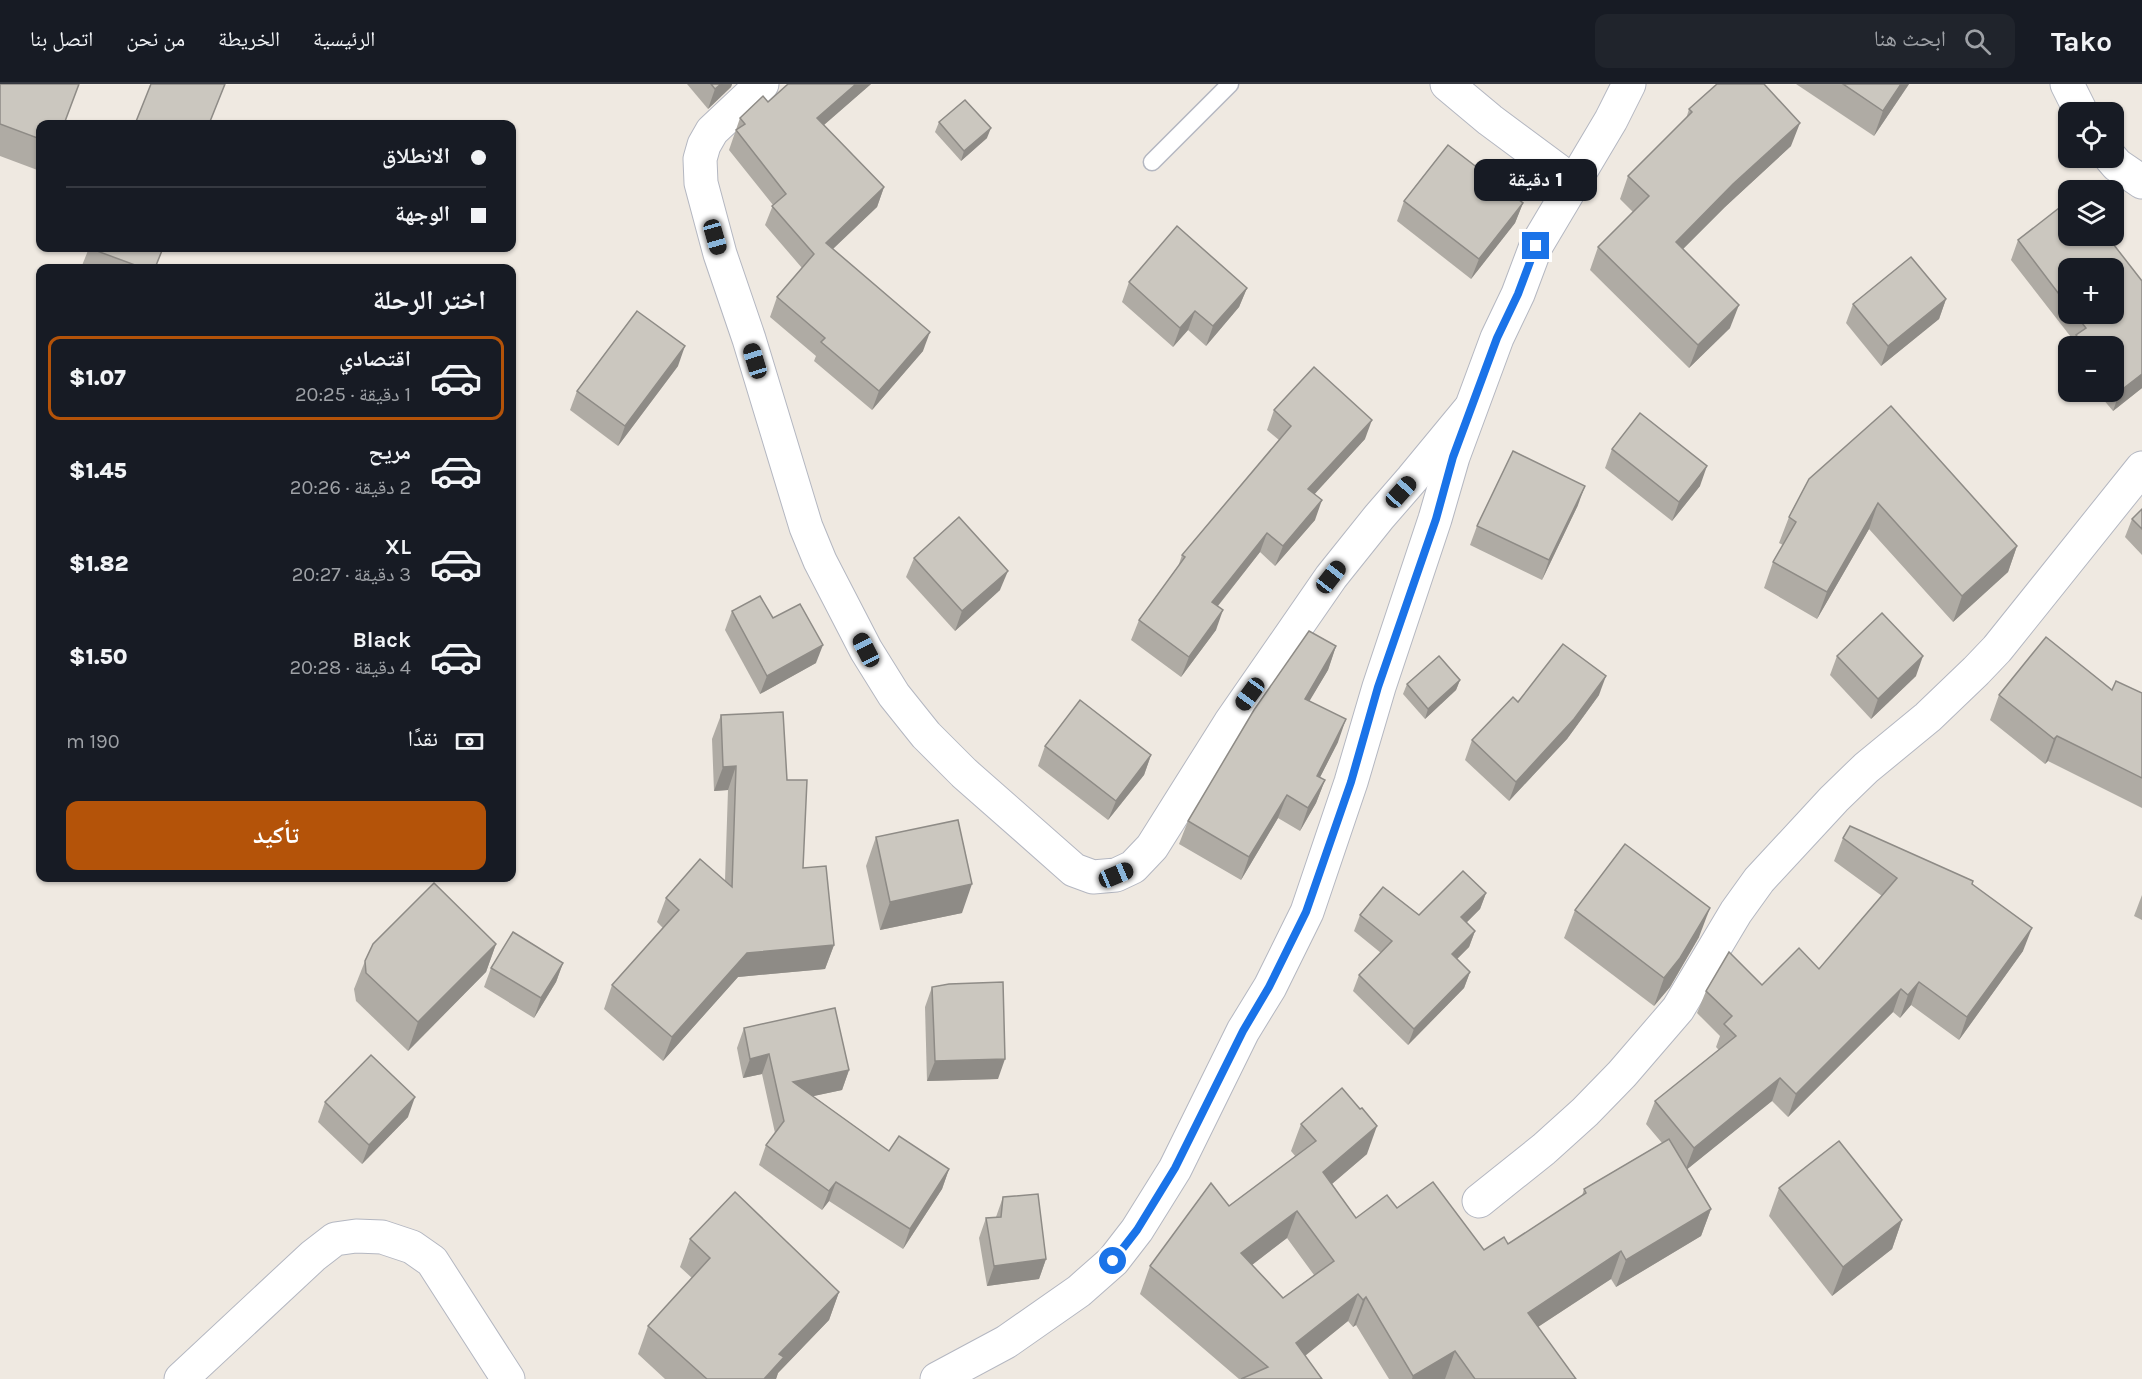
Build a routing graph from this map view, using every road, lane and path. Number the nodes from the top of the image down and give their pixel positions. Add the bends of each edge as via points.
1 (762, 84) edge
2 (1230, 84) edge
3 (1448, 84) edge
4 (1629, 84) edge
5 (2067, 84) edge
6 (2076, 102) edge
7 (1152, 162) dead end
8 (2121, 168) edge
9 (2142, 182) edge
10 (1575, 183) junction
11 (1469, 410) junction
12 (2142, 468) edge
13 (1479, 1202) dead end
14 (181, 1379) edge
15 (508, 1379) edge
16 (937, 1379) edge

1 - 11 street via 712,131 700,159 701,183 806,527 866,650 894,695 964,773 1074,870 1093,876 1116,875 1132,867 1152,848 1230,723 1331,577
2 - 7 lane
3 - 10 street
4 - 10 street
5 - 6 street
8 - 9 street
10 - 11 street via 1536,246
11 - 16 street via 1306,912 1175,1168 1113,1261 1079,1291 1006,1342
12 - 13 street via 1976,672 1850,784 1759,880 1678,1009 1622,1074 1569,1127
14 - 15 street via 313,1256 334,1239 356,1236 382,1237 412,1247 432,1261

